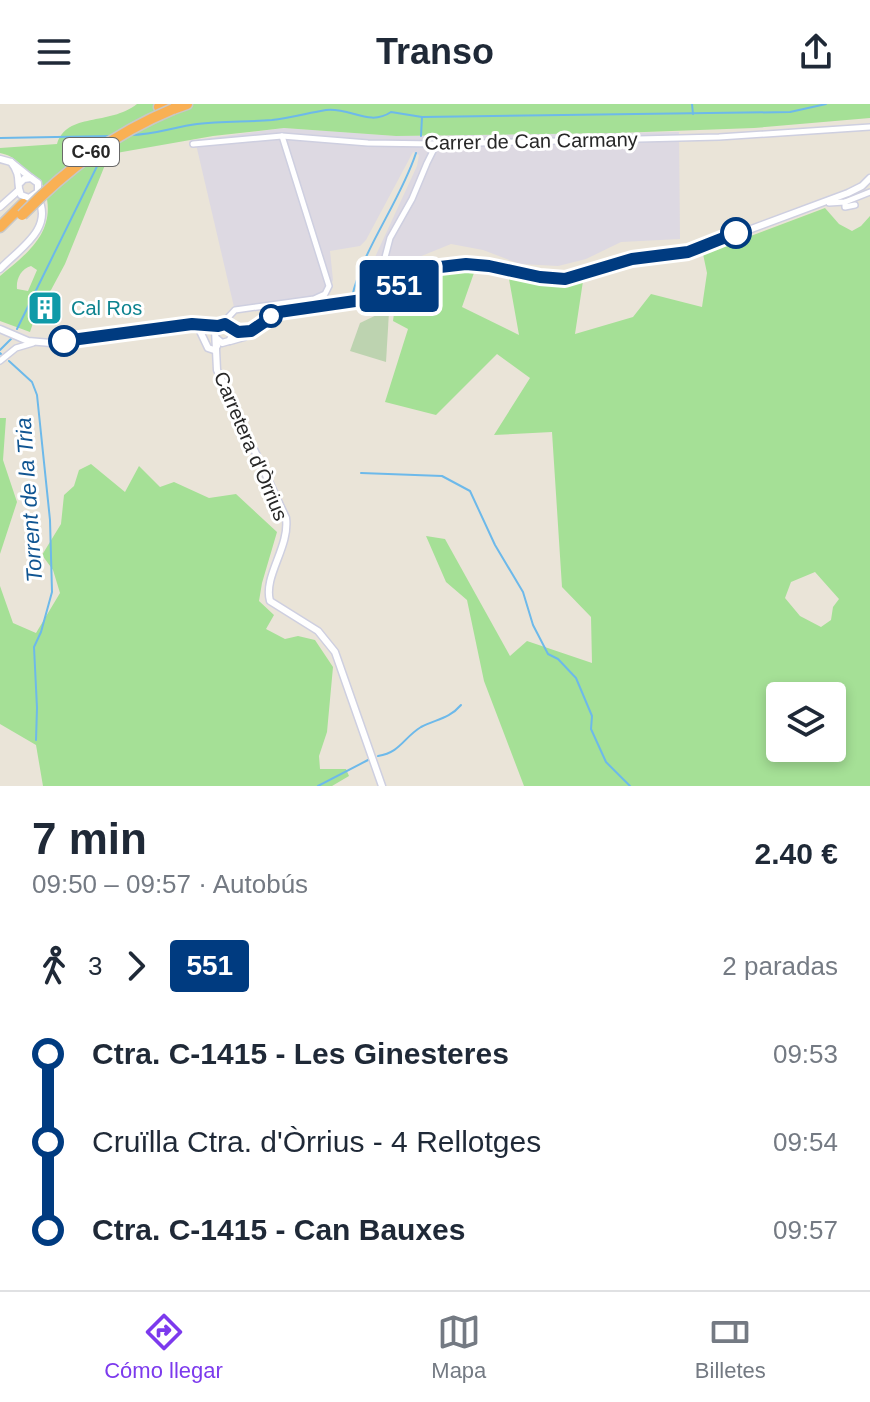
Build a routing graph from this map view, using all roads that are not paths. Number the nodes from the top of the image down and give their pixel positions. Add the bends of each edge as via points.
1 (187, 104) edge
2 (167, 107) edge
3 (870, 127) edge
4 (282, 136) junction
5 (421, 143) junction
6 (193, 144) dead end
7 (442, 144) junction
8 (0, 159) edge
9 (11, 162) junction
10 (427, 163) junction
11 (31, 178) junction
12 (870, 180) edge
13 (19, 187) junction
14 (870, 192) edge
15 (36, 195) junction
16 (845, 202) junction
17 (811, 205) junction
18 (855, 205) dead end
19 (0, 207) edge
20 (0, 229) edge
21 (385, 263) junction
22 (0, 269) edge
23 (421, 274) junction
24 (382, 276) joint
25 (378, 295) junction
26 (204, 325) junction
27 (0, 329) edge
28 (222, 330) junction
29 (251, 331) junction
30 (17, 340) junction
31 (35, 342) junction
32 (228, 342) junction
33 (217, 348) junction
34 (0, 361) edge
35 (382, 786) edge

1 - 2 highway, C-60
2 - 20 highway, C-60, bridge via 97,148
3 - 7 street, Carrer de Can Carmany
4 - 5 street, Carrer de Can Carmany
4 - 6 street, Carrer de Can Carmany
4 - 28 street via 329,286 314,299 243,308 231,313
5 - 7 street, Carrer de Can Carmany
5 - 10 street via 427,149
7 - 10 street
8 - 9 street
9 - 11 street
9 - 13 street
10 - 21 street via 390,238
11 - 13 street
11 - 15 street via 39,185
12 - 17 street, Carretera d'Òrrius
13 - 15 street via 26,197
13 - 19 street
14 - 16 street
15 - 22 street via 43,219
16 - 17 street
16 - 18 street via 845,207
17 - 23 street, Carretera d'Òrrius via 688,252 632,259 565,279 466,264
21 - 23 street via 397,275
21 - 24 street
23 - 25 street, Carretera d'Òrrius
24 - 25 street via 384,287
25 - 29 street, Carretera d'Òrrius via 279,312
26 - 28 street
26 - 31 street
26 - 33 street via 199,329 208,348
27 - 30 street
28 - 29 street
28 - 32 street
28 - 32 street via 233,335
28 - 33 street, Carretera d'Òrrius
29 - 32 street, Carretera d'Òrrius
30 - 31 street
30 - 31 street
30 - 34 street
32 - 33 street, Carretera d'Òrrius
33 - 35 street, Carretera d'Òrrius via 217,370 286,518 270,601 318,631 335,652

